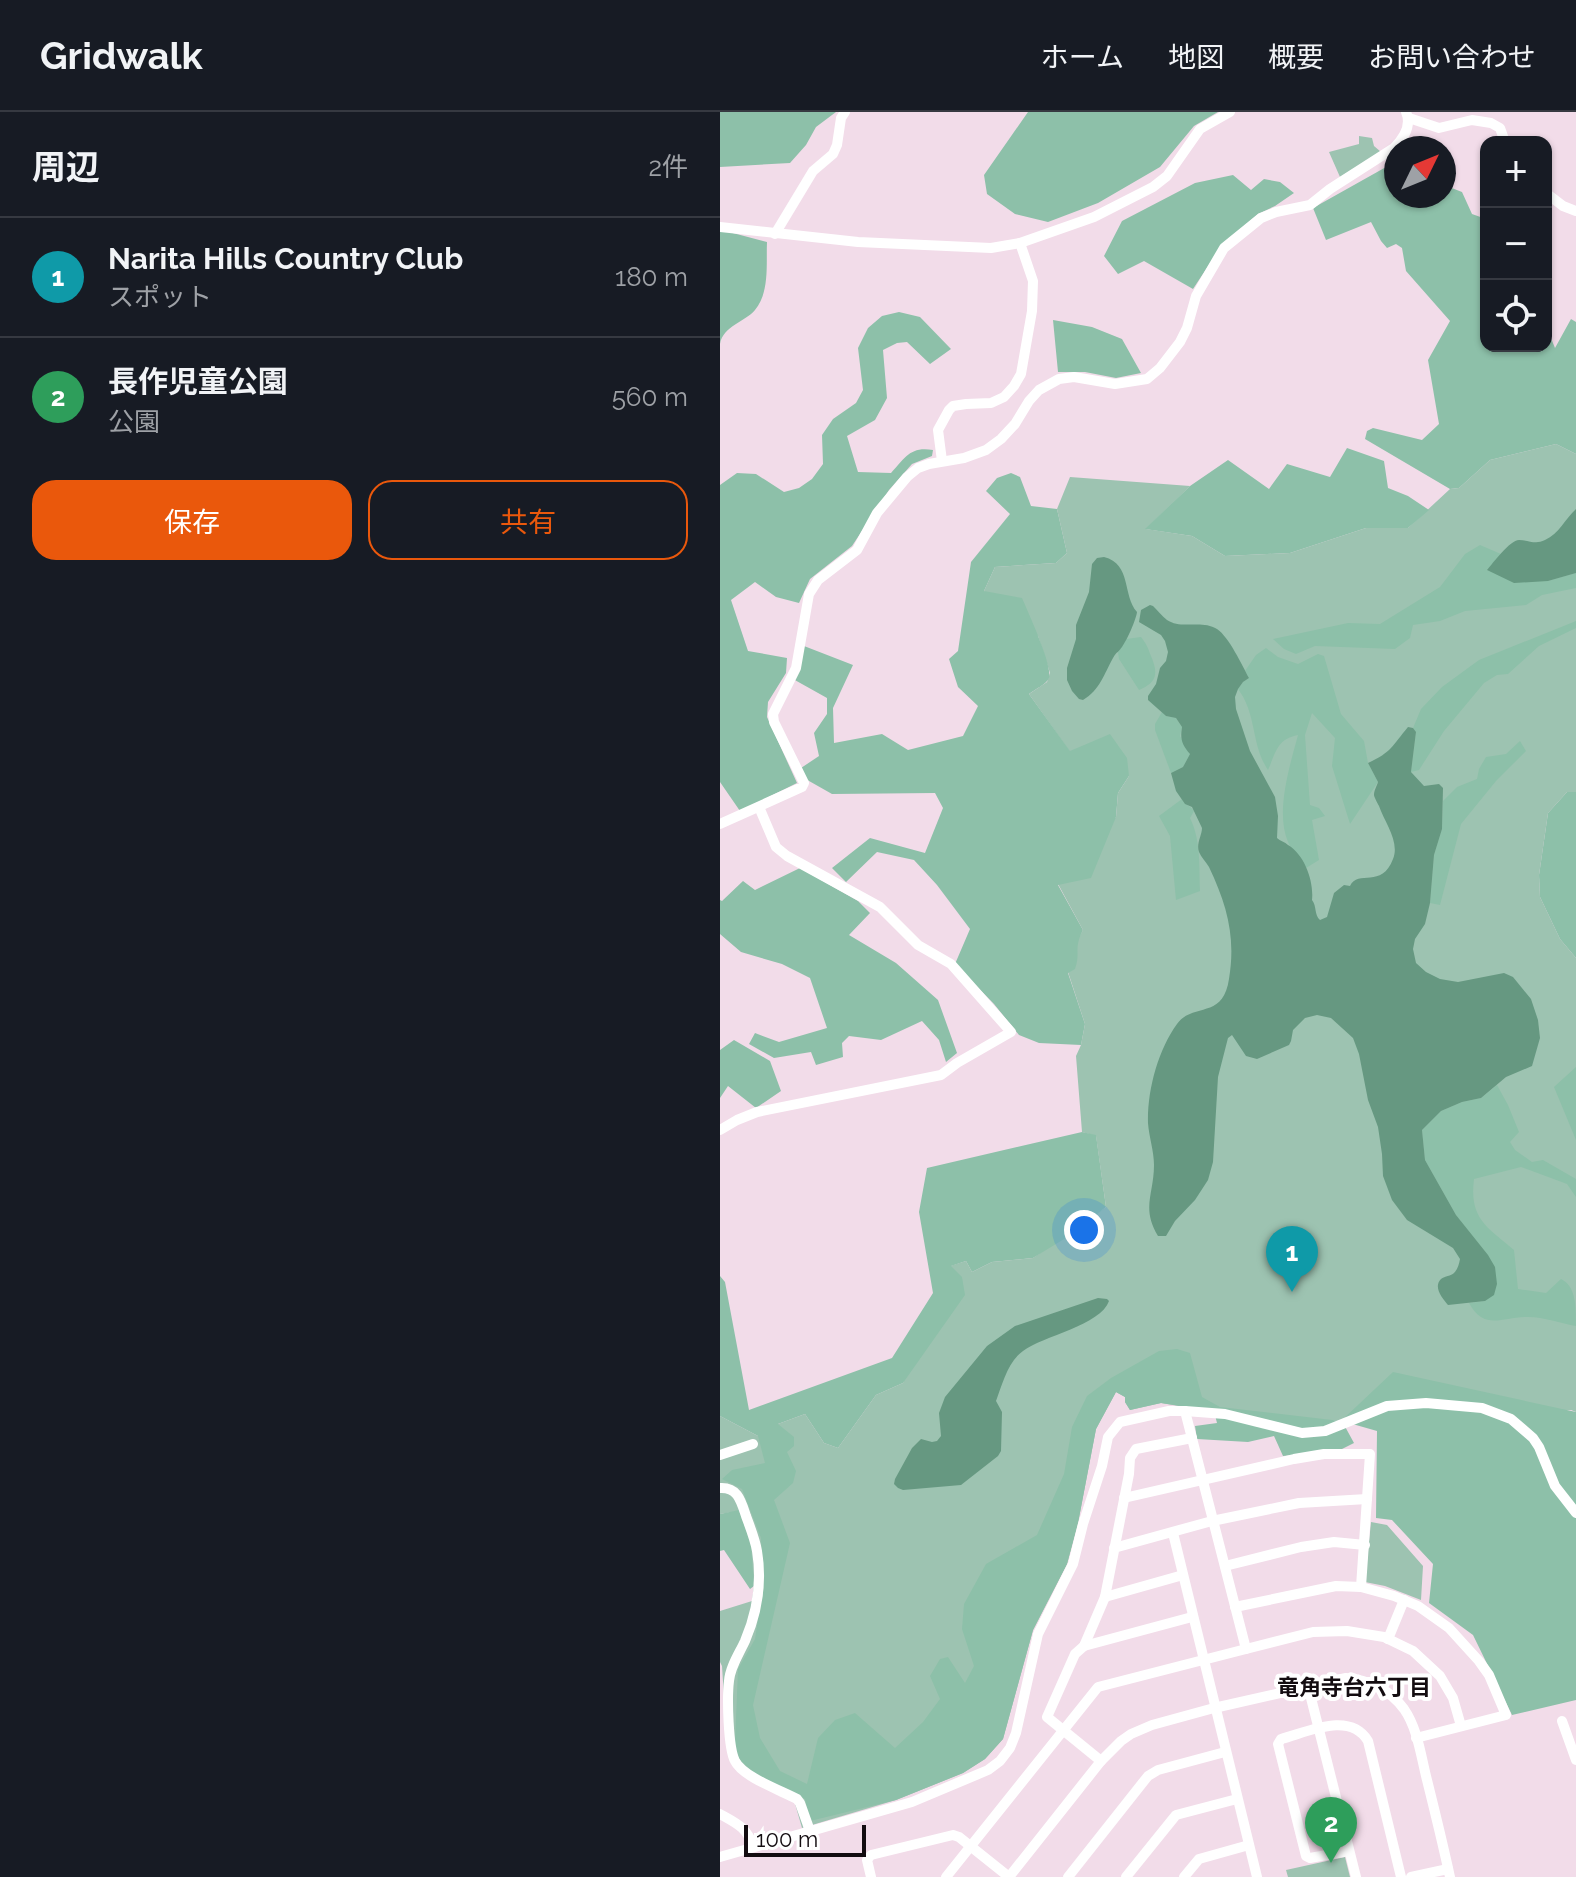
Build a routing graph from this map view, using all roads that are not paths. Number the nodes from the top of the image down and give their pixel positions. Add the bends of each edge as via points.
1 (845, 112) edge
2 (1230, 112) edge
3 (1408, 115) edge
4 (1504, 136) edge
5 (1552, 198) edge
6 (1576, 211) edge
7 (720, 227) edge
8 (775, 234) junction
9 (1020, 243) junction
10 (942, 461) junction
11 (759, 807) junction
12 (720, 824) edge
13 (720, 1130) edge
14 (1185, 1411) junction
15 (1192, 1438) junction
16 (753, 1444) dead end
17 (720, 1455) edge
18 (1203, 1480) junction
19 (720, 1488) edge
20 (1124, 1498) junction
21 (1367, 1499) junction
22 (1576, 1513) edge
23 (1212, 1521) junction
24 (1173, 1533) junction
25 (1365, 1545) junction
26 (1114, 1548) junction
27 (1225, 1566) junction
28 (1183, 1575) junction
29 (1361, 1587) junction
30 (1105, 1597) junction
31 (1404, 1600) junction
32 (1235, 1607) junction
33 (1192, 1617) junction
34 (1388, 1639) junction
35 (1084, 1646) junction
36 (1246, 1649) junction
37 (1203, 1661) junction
38 (1308, 1686) junction
39 (1214, 1708) junction
40 (1562, 1721) dead end
41 (1461, 1726) junction
42 (1320, 1729) junction
43 (1063, 1730) junction
44 (1571, 1736) edge
45 (1416, 1738) junction
46 (1225, 1752) junction
47 (1576, 1760) edge
48 (1101, 1761) junction
49 (1237, 1799) junction
50 (720, 1814) edge
51 (810, 1831) junction
52 (1249, 1845) junction
53 (971, 1846) junction
54 (754, 1847) junction
55 (1349, 1851) junction
56 (720, 1857) edge
57 (1449, 1873) edge
58 (1074, 1875) edge
59 (871, 1877) edge
60 (946, 1877) edge
61 (1009, 1877) edge
62 (1126, 1877) edge
63 (1184, 1877) edge
64 (1257, 1877) edge
65 (1356, 1877) edge
66 (1401, 1877) edge
67 (1411, 1877) edge

1 - 8 street via 833,154 813,171
2 - 9 street via 1200,129 1153,187 1094,217
3 - 4 street via 1439,128 1472,120 1491,123
3 - 10 street via 1407,130 1394,148 1310,205 1261,218 1224,248 1196,296 1180,342 1147,379 1115,384 1059,379 1039,390 1015,424 986,450
5 - 6 street
7 - 8 street
8 - 9 street via 991,248
9 - 10 street via 1033,281 1021,374 1004,397 949,410 938,430
10 - 11 street via 907,477 877,513 857,550 818,580 809,594 796,668 773,714 804,783
11 - 12 street
11 - 13 street via 776,847 880,907 918,945 951,964 1011,1032 941,1075 757,1112
14 - 15 street
14 - 22 street via 1225,1414 1302,1433 1325,1431 1387,1406 1482,1408 1511,1419 1533,1438 1555,1486
14 - 51 street via 1120,1422 1108,1437 1073,1564 1038,1634 1016,1733 1000,1761 912,1802
15 - 18 street
15 - 20 street via 1136,1449
16 - 17 street
18 - 20 street
18 - 21 street via 1324,1454 1370,1454
18 - 23 street
19 - 51 street via 727,1487 740,1498 757,1550 757,1607 729,1679 731,1749 741,1769 797,1799
20 - 26 street
21 - 23 street via 1299,1503
21 - 25 street
23 - 24 street
23 - 27 street
24 - 26 street
24 - 28 street
25 - 27 street via 1334,1542
25 - 29 street
26 - 30 street
27 - 32 street
28 - 30 street
28 - 33 street
29 - 31 street
29 - 32 street via 1336,1586
30 - 35 street
31 - 34 street
31 - 41 street via 1449,1628 1489,1675 1506,1715
32 - 36 street
33 - 35 street
33 - 37 street
34 - 36 street via 1347,1631 1313,1632
34 - 41 street via 1413,1651 1440,1676
35 - 43 street via 1075,1654 1047,1717
36 - 37 street
37 - 39 street
37 - 43 street via 1101,1685
38 - 39 street
38 - 42 street
38 - 45 street via 1346,1678 1380,1687 1405,1711
39 - 46 street
39 - 48 street via 1131,1734
40 - 44 street
41 - 45 street
42 - 55 street
42 - 55 street via 1278,1744 1306,1856
42 - 66 street via 1350,1726 1368,1741
43 - 48 street
43 - 53 street
44 - 47 street
45 - 57 street
46 - 49 street
46 - 58 street via 1148,1776
48 - 61 street
49 - 52 street
49 - 62 street via 1176,1815
50 - 54 street via 743,1827
51 - 54 street
52 - 63 street via 1199,1859
52 - 64 street
53 - 59 street via 950,1835 874,1854 867,1860
53 - 60 street
53 - 61 street
54 - 56 street
55 - 65 street
57 - 67 street

